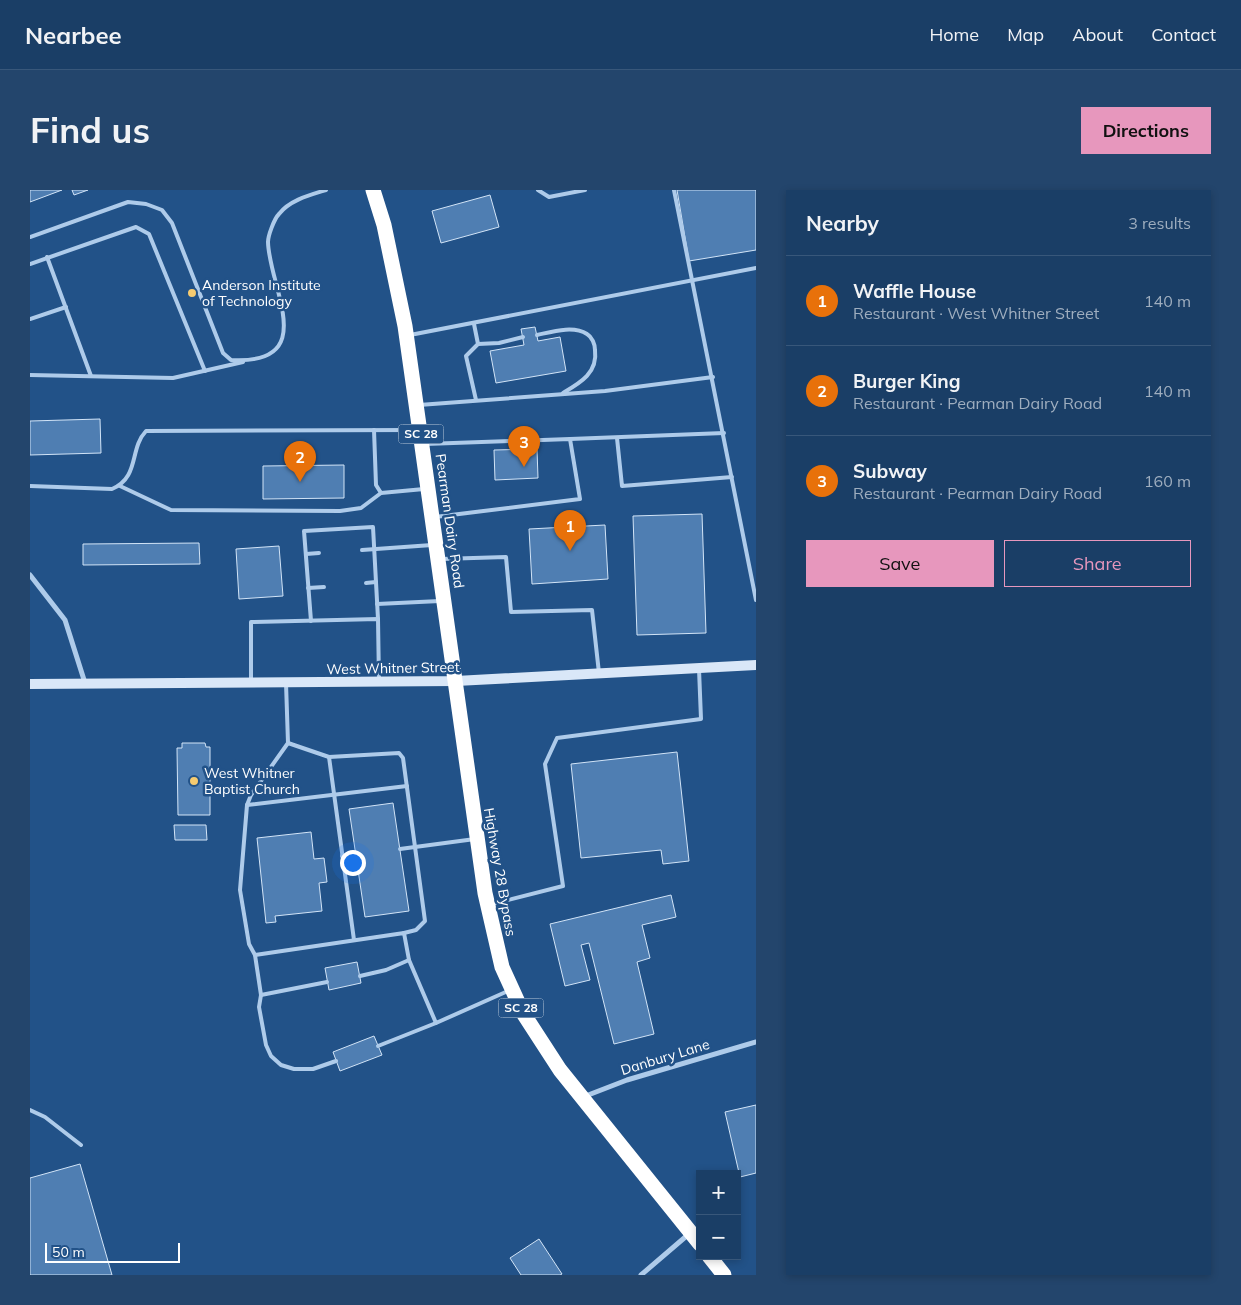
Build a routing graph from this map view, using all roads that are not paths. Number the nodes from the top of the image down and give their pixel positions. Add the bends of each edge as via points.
1 (326, 190) edge
2 (373, 190) edge
3 (538, 190) edge
4 (585, 190) edge
5 (674, 190) edge
6 (30, 237) edge
7 (47, 257) junction
8 (30, 264) edge
9 (756, 268) edge
10 (692, 281) junction
11 (66, 307) junction
12 (30, 319) edge
13 (474, 324) junction
14 (537, 335) dead end
15 (407, 336) junction
16 (523, 338) dead end
17 (478, 344) junction
18 (265, 357) junction
19 (205, 371) junction
20 (30, 375) edge
21 (91, 376) junction
22 (713, 377) junction
23 (561, 394) junction
24 (476, 400) junction
25 (417, 405) junction
26 (374, 430) junction
27 (724, 433) junction
28 (421, 437) junction
29 (618, 438) junction
30 (570, 439) junction
31 (732, 477) junction
32 (30, 486) edge
33 (120, 486) junction
34 (428, 488) junction
35 (381, 493) junction
36 (433, 518) junction
37 (374, 549) junction
38 (362, 550) dead end
39 (438, 552) junction
40 (319, 553) dead end
41 (306, 554) junction
42 (30, 574) edge
43 (366, 582) dead end
44 (376, 582) junction
45 (324, 587) dead end
46 (308, 588) junction
47 (756, 600) edge
48 (444, 601) junction
49 (377, 604) junction
50 (378, 618) junction
51 (311, 621) junction
52 (756, 665) edge
53 (698, 669) junction
54 (599, 675) junction
55 (456, 681) junction
56 (379, 682) junction
57 (85, 683) junction
58 (251, 683) junction
59 (286, 683) junction
60 (30, 684) edge
61 (288, 743) junction
62 (329, 757) junction
63 (407, 786) junction
64 (334, 796) junction
65 (247, 805) junction
66 (477, 839) junction
67 (415, 847) junction
68 (400, 849) dead end
69 (356, 855) dead end
70 (342, 856) junction
71 (488, 906) junction
72 (404, 933) junction
73 (354, 940) junction
74 (255, 955) junction
75 (409, 960) junction
76 (360, 976) dead end
77 (327, 982) dead end
78 (511, 989) junction
79 (261, 995) junction
80 (436, 1023) junction
81 (756, 1042) edge
82 (378, 1046) dead end
83 (336, 1062) dead end
84 (581, 1097) junction
85 (30, 1110) edge
86 (81, 1145) dead end
87 (695, 1239) edge
88 (712, 1260) edge
89 (641, 1275) edge
90 (724, 1275) edge

1 - 18 lane via 298,199 278,214 268,241 284,317 279,344
2 - 15 highway, Pearman Dairy Road / SC 28 via 384,225
3 - 4 lane via 549,197
5 - 10 lane
6 - 18 lane via 128,202 162,210 172,223 223,353 231,360
7 - 8 lane
7 - 11 lane
7 - 19 lane via 136,227 149,234
9 - 10 lane
10 - 13 lane
10 - 22 lane
11 - 12 lane
11 - 21 lane
13 - 15 lane
13 - 17 lane
14 - 23 lane via 574,330 586,334 595,344 593,370 583,381
15 - 25 highway, Pearman Dairy Road / SC 28
16 - 17 lane
17 - 24 lane via 466,356
18 - 19 lane
19 - 21 lane via 173,378
20 - 21 lane
22 - 23 lane
22 - 27 lane
23 - 24 lane
24 - 25 lane
25 - 28 highway, Pearman Dairy Road / SC 28
26 - 28 lane
26 - 33 lane via 146,431 139,438 134,467
26 - 35 lane via 376,485
27 - 29 lane
27 - 31 lane
28 - 30 lane
28 - 34 highway, Pearman Dairy Road / SC 28
29 - 30 lane
29 - 31 lane via 622,486
30 - 36 lane via 580,499
31 - 47 lane
32 - 33 lane via 112,489
33 - 35 lane via 171,510 196,512 340,511 361,508
34 - 35 lane
34 - 36 highway, Pearman Dairy Road / SC 28
36 - 39 highway, Pearman Dairy Road / SC 28
37 - 38 lane
37 - 39 lane
37 - 41 lane via 373,527 304,531
37 - 44 lane
39 - 48 highway, Pearman Dairy Road / SC 28
39 - 54 lane via 506,557 510,612 592,610
40 - 41 lane
41 - 46 lane
42 - 57 street via 64,620
43 - 44 lane
44 - 49 lane
45 - 46 lane
46 - 51 lane
48 - 49 lane
48 - 55 highway, Pearman Dairy Road / SC 28
49 - 50 lane
50 - 51 lane
50 - 56 lane
51 - 58 lane via 252,622
52 - 53 main road, West Whitner Street
53 - 54 main road, West Whitner Street
53 - 71 lane via 701,719 556,738 545,764 563,886
54 - 55 main road, West Whitner Street
55 - 56 main road, West Whitner Street
55 - 66 highway, Highway 28 Bypass / SC 28
56 - 59 main road, West Whitner Street
57 - 58 main road, West Whitner Street
57 - 60 main road, West Whitner Street
58 - 59 main road, West Whitner Street
59 - 61 lane
61 - 62 lane
61 - 65 lane via 250,795
62 - 63 lane via 399,753 403,758
62 - 64 lane
63 - 64 lane
63 - 67 lane
64 - 65 lane
64 - 70 lane
65 - 74 lane via 240,890 248,944
66 - 67 lane
66 - 71 highway, Highway 28 Bypass / SC 28
67 - 68 lane
67 - 72 lane via 425,921 416,930
69 - 70 lane
70 - 73 lane
71 - 78 highway, Highway 28 Bypass / SC 28 via 496,946
72 - 73 lane
72 - 75 lane
73 - 74 lane
74 - 79 lane
75 - 76 lane
75 - 80 lane
77 - 79 lane
78 - 80 lane
78 - 84 highway, Highway 28 Bypass / SC 28 via 545,1049
79 - 83 lane via 259,1007 266,1045 271,1056 281,1065 313,1069
80 - 82 lane
81 - 84 street, Danbury Lane
84 - 87 highway, Highway 28 Bypass / SC 28
85 - 86 lane via 45,1117
87 - 89 street
88 - 90 highway

